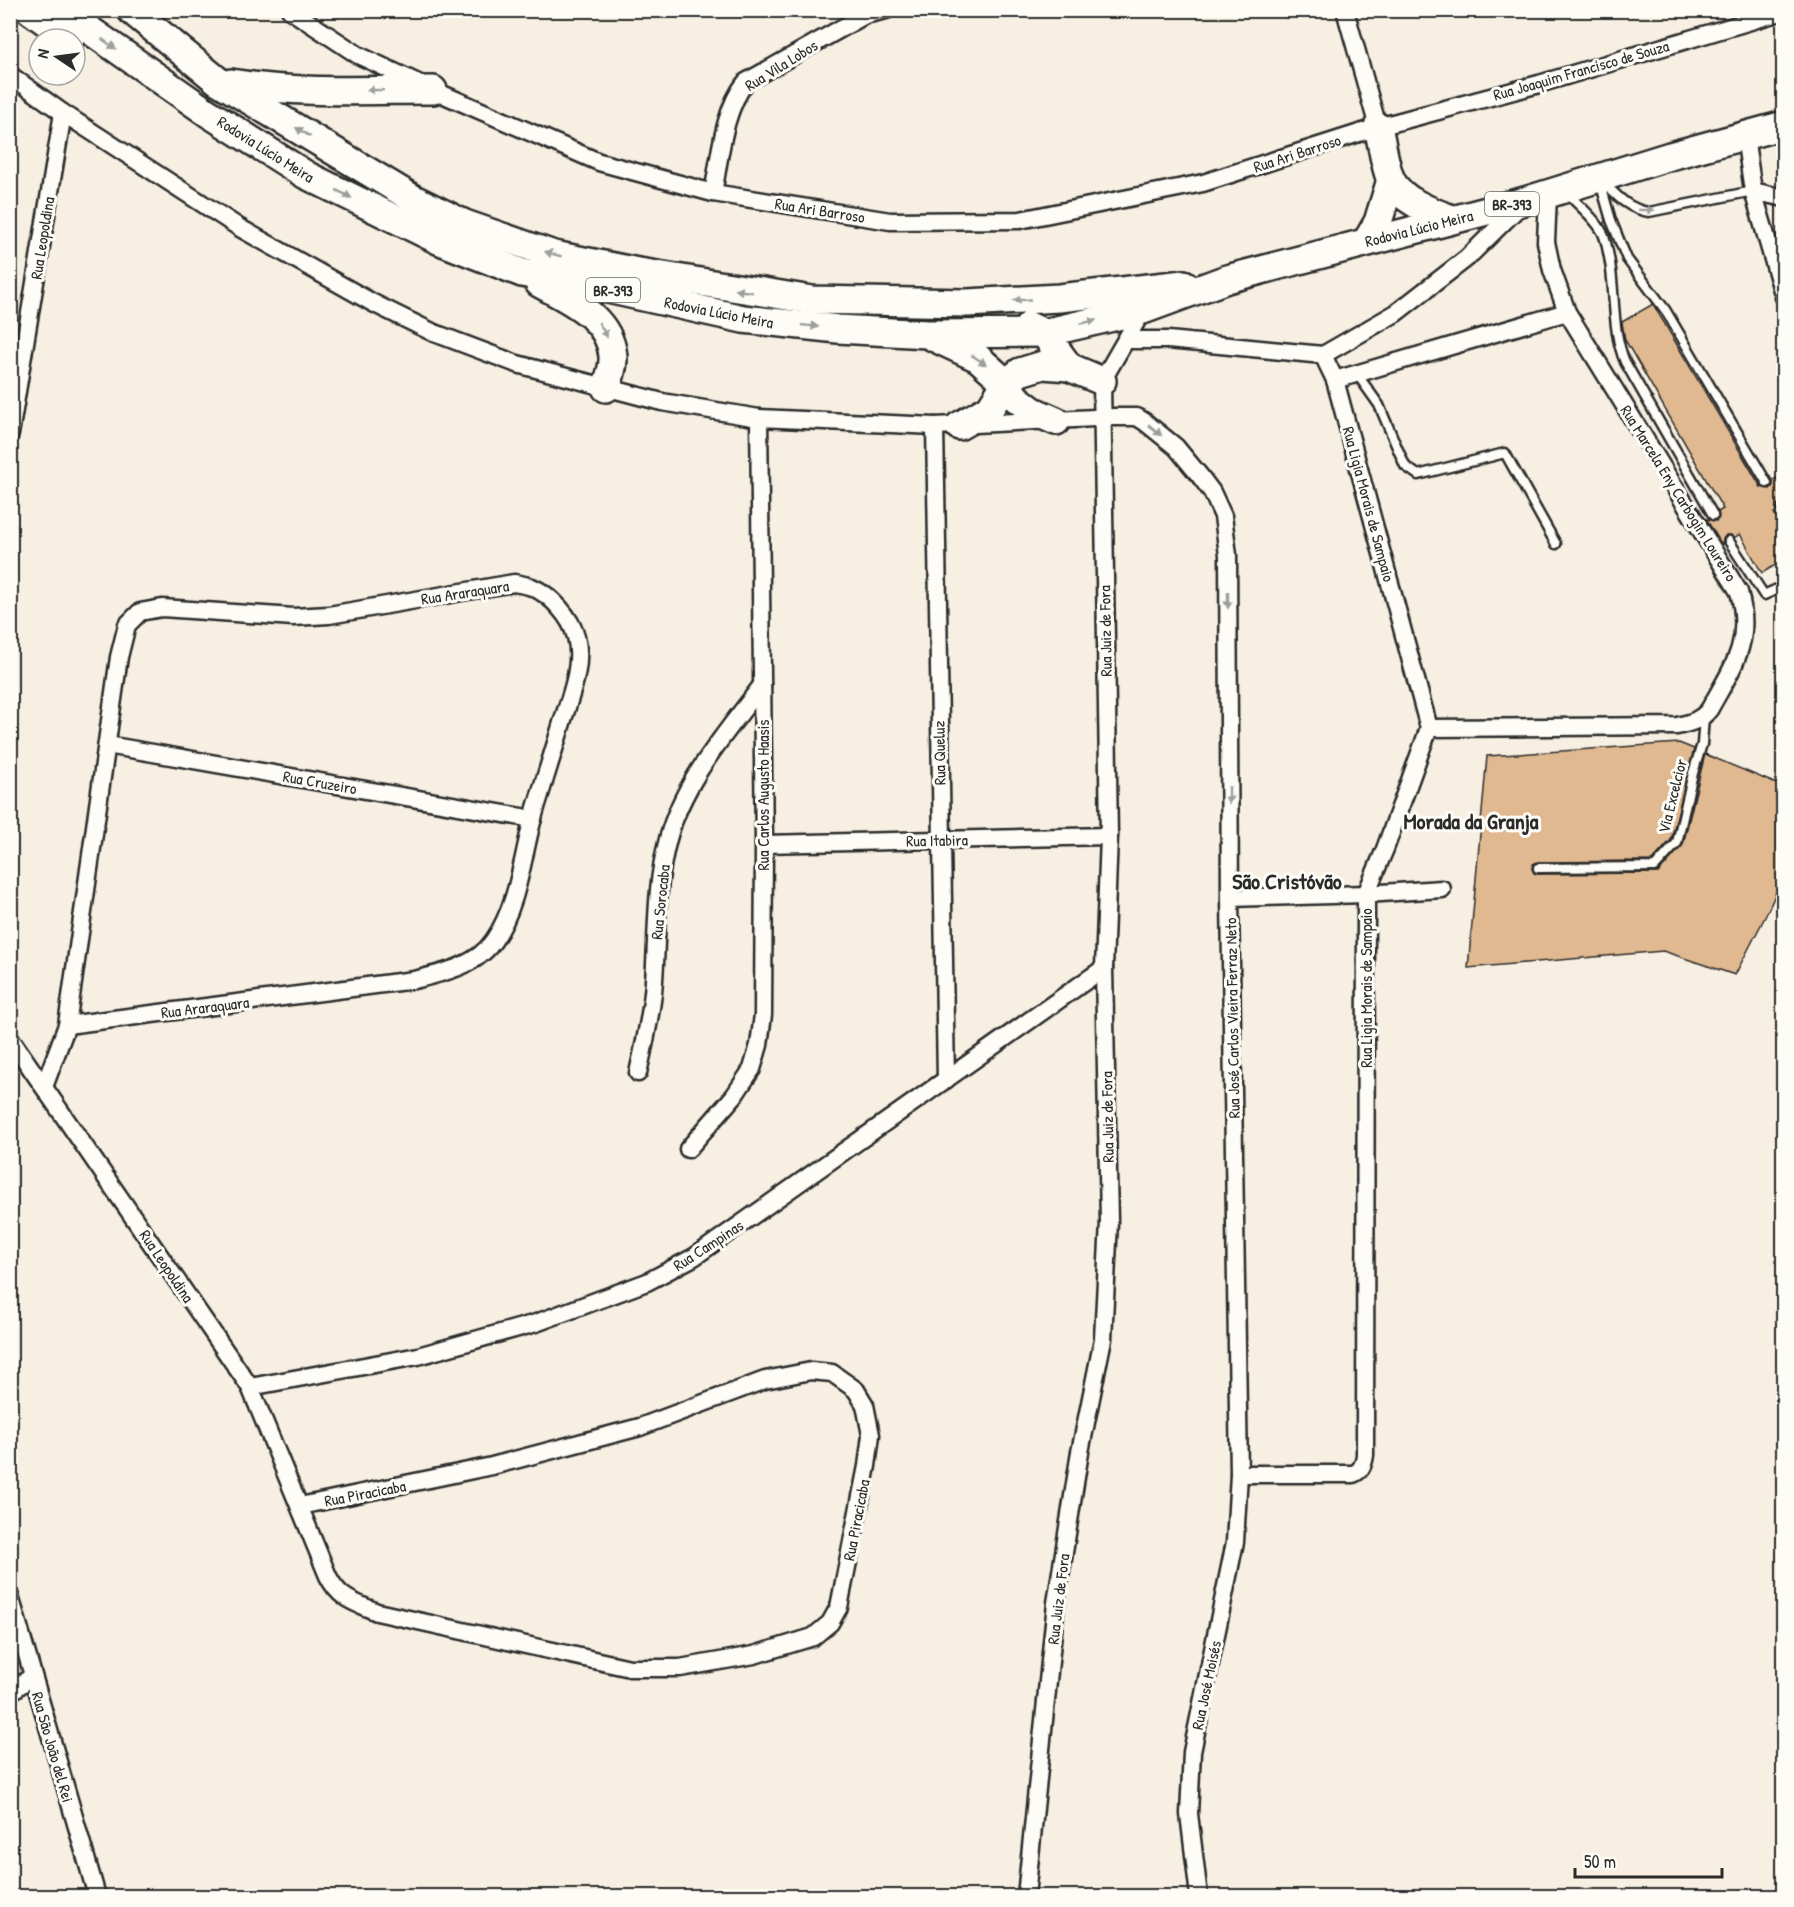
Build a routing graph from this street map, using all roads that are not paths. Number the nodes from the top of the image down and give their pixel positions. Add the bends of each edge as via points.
1 (30, 10) edge
2 (61, 10) edge
3 (131, 10) edge
4 (290, 10) edge
5 (886, 10) edge
6 (1345, 10) edge
7 (1784, 11) edge
8 (53, 27) edge
9 (87, 51) edge
10 (10, 75) edge
11 (218, 81) junction
12 (433, 90) junction
13 (63, 113) junction
14 (208, 113) junction
15 (1784, 125) edge
16 (1378, 127) junction
17 (1745, 136) junction
18 (1600, 179) junction
19 (1391, 180) junction
20 (1753, 191) junction
21 (713, 193) junction
22 (1545, 195) junction
23 (1784, 198) edge
24 (1452, 219) junction
25 (1367, 241) junction
26 (522, 273) junction
27 (1227, 279) junction
28 (1784, 297) edge
29 (812, 300) junction
30 (1143, 310) junction
31 (1567, 312) junction
32 (1044, 333) junction
33 (927, 334) junction
34 (1127, 340) junction
35 (1323, 355) junction
36 (1069, 367) junction
37 (1357, 374) junction
38 (1102, 381) junction
39 (1335, 381) junction
40 (1006, 383) junction
41 (606, 388) junction
42 (759, 418) junction
43 (1101, 418) junction
44 (1056, 421) junction
45 (947, 426) junction
46 (10, 434) edge
47 (1767, 483) dead end
48 (1713, 515) dead end
49 (1729, 541) dead end
50 (1556, 544) dead end
51 (1784, 586) edge
52 (762, 685) junction
53 (1704, 716) junction
54 (1430, 728) junction
55 (107, 745) junction
56 (533, 819) junction
57 (1109, 837) junction
58 (941, 840) junction
59 (764, 844) junction
60 (1538, 868) dead end
61 (1442, 889) dead end
62 (1366, 894) junction
63 (1230, 898) junction
64 (1104, 968) junction
65 (67, 1025) junction
66 (10, 1038) edge
67 (638, 1073) dead end
68 (946, 1080) junction
69 (44, 1087) junction
70 (688, 1149) dead end
71 (250, 1387) junction
72 (1239, 1474) junction
73 (300, 1506) junction
74 (10, 1596) edge
75 (32, 1676) junction
76 (10, 1693) edge
77 (97, 1896) edge
78 (1026, 1896) edge
79 (1199, 1896) edge

1 - 8 main road
2 -> 14 main road, Rodovia Lúcio Meira / BR-393
3 - 11 main road, Rodovia Lúcio Meira / BR-393
4 - 12 street, Rua Ari Barroso via 358,55
5 - 21 street, Rua Vila Lobos via 866,15 746,82 730,111
6 - 16 street
7 - 16 street, Rua Joaquim Francisco de Souza
9 - 14 main road via 151,89
10 - 13 street, Rua José Carlos Vieira Ferraz Neto
12 -> 11 main road via 267,89
29 -> 11 main road, Rodovia Lúcio Meira / BR-393 via 554,255 465,224 412,198
12 - 21 street, Rua Ari Barroso via 599,162
13 - 41 street, Rua José Carlos Vieira Ferraz Neto via 240,228 373,303 432,332 517,364
13 - 46 street, Rua Leopoldina
14 -> 26 main road, Rodovia Lúcio Meira / BR-393 via 306,175 378,212
15 - 17 main road, Rodovia Lúcio Meira / BR-393
16 - 19 main road
16 - 21 street, Rua Ari Barroso via 1203,183 1020,220 890,221
17 - 18 main road, Rodovia Lúcio Meira / BR-393
17 - 20 street
18 -> 20 lane via 1624,202 1649,212
18 - 22 main road, Rodovia Lúcio Meira / BR-393
18 - 47 lane via 1608,213 1627,259 1666,311
19 - 24 main road via 1420,207
19 - 25 main road via 1378,222
20 - 23 street
20 - 28 street
22 - 24 main road, Rodovia Lúcio Meira / BR-393
22 - 31 street, Rua Marcela Eny Carbogim Loureiro via 1546,242
22 - 35 street via 1396,313
22 - 48 lane via 1601,229 1610,264 1619,346 1625,362
24 - 25 main road, Rodovia Lúcio Meira / BR-393
25 - 27 main road, Rodovia Lúcio Meira / BR-393
26 -> 33 main road, Rodovia Lúcio Meira / BR-393 via 743,320
26 -> 41 main road via 586,310 599,322 613,355
27 -> 29 main road, Rodovia Lúcio Meira / BR-393 via 1059,298 966,303
27 - 30 main road, Rodovia Lúcio Meira / BR-393
29 - 32 main road via 870,318 1005,320 1024,323
32 -> 30 main road, Rodovia Lúcio Meira / BR-393
30 - 34 street, Rua Juiz de Fora
31 - 37 street
31 - 53 street, Rua Marcela Eny Carbogim Loureiro via 1739,592 1744,632 1739,654
32 - 33 main road, Rodovia Lúcio Meira / BR-393
32 - 36 main road
33 -> 40 main road via 978,357
34 - 35 street via 1168,340
34 - 38 street, Rua Juiz de Fora
35 - 39 street, Rua Ligia Morais de Sampaio
36 - 38 main road
36 - 40 main road via 1043,365 1020,372
37 - 39 street
37 - 50 lane via 1378,405 1405,466 1418,475 1505,453
38 - 43 street, Rua Juiz de Fora
39 - 54 street, Rua Ligia Morais de Sampaio
40 - 44 main road via 1016,398 1033,411
40 - 45 main road via 990,408
41 - 42 street, Rua José Carlos Vieira Ferraz Neto
42 - 45 street, Rua José Carlos Vieira Ferraz Neto
42 - 52 street, Rua Carlos Augusto Haasis
43 - 44 street, Rua José Carlos Vieira Ferraz Neto
43 - 57 street, Rua Juiz de Fora
43 -> 63 street, Rua José Carlos Vieira Ferraz Neto via 1137,417 1145,422 1176,447 1212,492 1223,516 1228,555
44 - 45 street, Rua José Carlos Vieira Ferraz Neto
45 - 58 street, Rua Queluz
49 - 51 lane via 1764,595
52 - 59 street, Rua Carlos Augusto Haasis
52 - 67 street, Rua Sorocaba via 687,792 668,837 659,881 653,992
53 - 54 street via 1677,726
53 - 60 lane, Via Excelcior via 1702,744 1677,843 1655,867
54 - 62 street, Rua Ligia Morais de Sampaio
55 - 56 street, Rua Cruzeiro
55 - 56 street, Rua Araraquara via 119,657 127,625 140,612 162,608 293,617 329,615 514,583 532,587 550,598 569,620 578,656 573,687
55 - 65 street, Rua Araraquara
56 - 65 street, Rua Araraquara via 505,921 494,941 479,956 452,970 414,980
57 - 58 street, Rua Itabira
57 - 64 street, Rua Juiz de Fora
58 - 59 street, Rua Itabira
58 - 68 street, Rua Queluz
59 - 70 street, Rua Carlos Augusto Haasis via 763,1015 759,1045 752,1070
61 - 62 street
62 - 63 street
62 - 72 street, Rua Ligia Morais de Sampaio via 1364,1461 1353,1474
63 - 72 street, Rua José Carlos Vieira Ferraz Neto
64 - 68 street, Rua Campinas
64 - 78 street, Rua Juiz de Fora via 1109,1221 1103,1339 1056,1603
65 - 69 street, Rua Araraquara
66 - 69 street, Rua Leopoldina
68 - 71 street, Rua Campinas via 694,1257 646,1282 536,1323 418,1356
69 - 71 street, Rua Leopoldina
71 - 73 street, Rua Leopoldina
72 - 79 street, Rua José Moisés via 1235,1542 1192,1752 1189,1814
73 - 73 street, Rua Piracicaba via 328,1576 345,1599 377,1612 630,1668 680,1668 754,1655 813,1637 830,1623 838,1607 871,1436 865,1406 856,1390 832,1373 811,1371 765,1380 640,1427 398,1487
74 - 75 street, Rua São João del Rei
75 - 76 street
75 - 77 street, Rua São João del Rei

